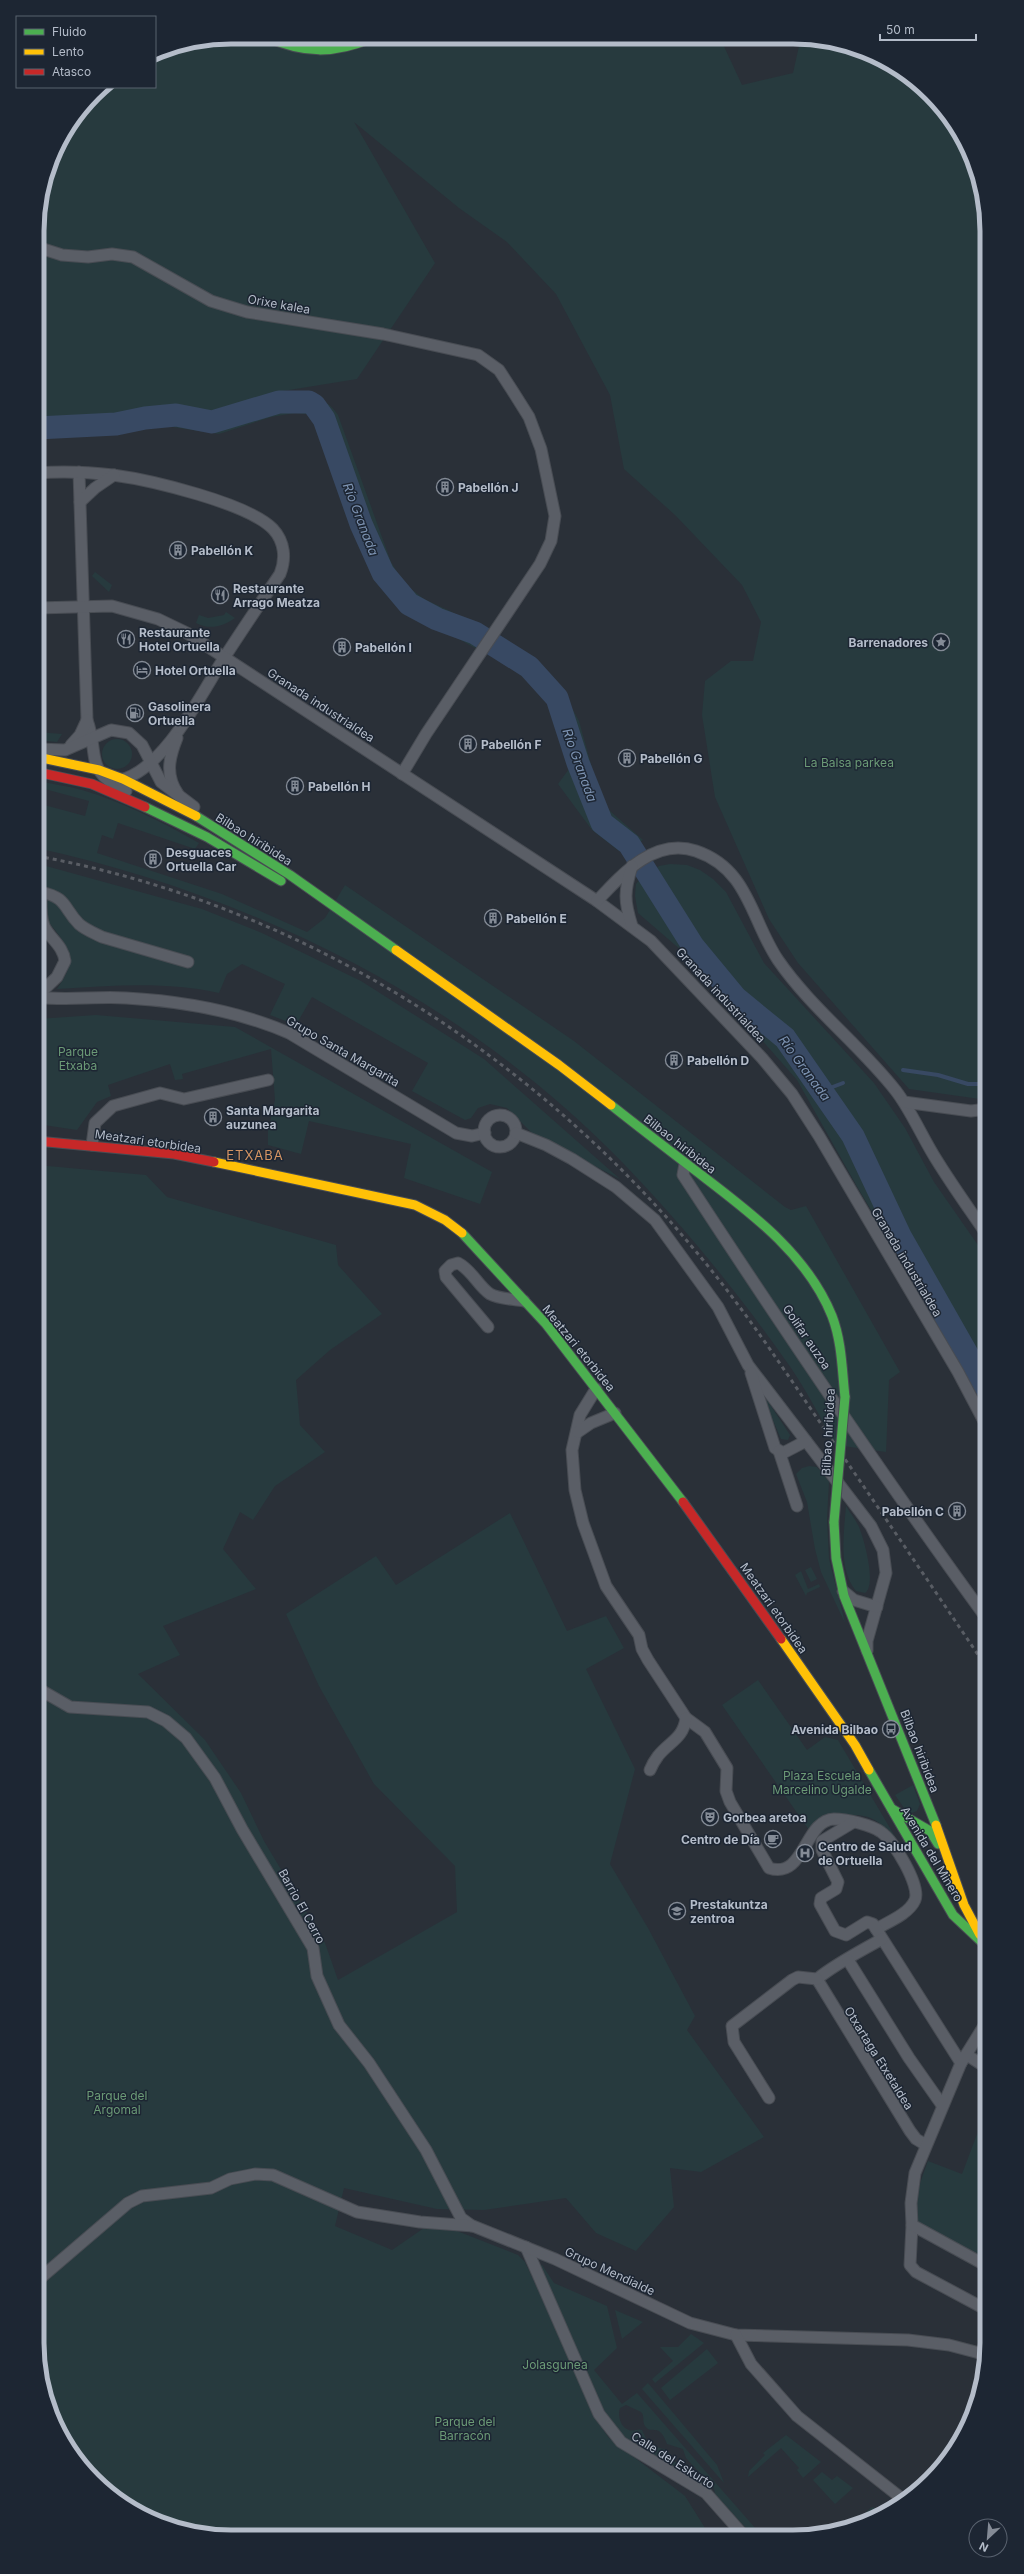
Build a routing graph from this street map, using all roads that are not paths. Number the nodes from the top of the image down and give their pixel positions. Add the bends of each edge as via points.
1 (281, 44) edge
2 (356, 44) edge
3 (44, 249) edge
4 (79, 472) junction
5 (44, 473) edge
6 (114, 475) junction
7 (80, 502) junction
8 (84, 607) junction
9 (44, 608) edge
10 (224, 658) junction
11 (87, 720) junction
12 (181, 728) junction
13 (93, 738) junction
14 (44, 749) edge
15 (65, 750) junction
16 (44, 758) edge
17 (149, 763) junction
18 (44, 767) edge
19 (99, 770) junction
20 (44, 774) edge
21 (402, 774) junction
22 (123, 779) junction
23 (109, 780) junction
24 (182, 799) junction
25 (207, 837) junction
26 (633, 866) junction
27 (290, 875) junction
28 (44, 893) edge
29 (597, 901) junction
30 (44, 923) edge
31 (632, 926) junction
32 (188, 962) dead end
33 (439, 981) junction
34 (44, 989) edge
35 (44, 996) edge
36 (268, 1080) dead end
37 (904, 1102) junction
38 (980, 1110) edge
39 (485, 1133) junction
40 (516, 1133) junction
41 (44, 1142) edge
42 (92, 1145) junction
43 (685, 1164) junction
44 (980, 1225) edge
45 (524, 1300) junction
46 (488, 1327) dead end
47 (748, 1365) junction
48 (596, 1389) junction
49 (615, 1413) junction
50 (980, 1414) edge
51 (578, 1432) junction
52 (806, 1441) junction
53 (779, 1452) junction
54 (797, 1506) dead end
55 (843, 1591) junction
56 (877, 1606) junction
57 (980, 1609) edge
58 (867, 1652) junction
59 (44, 1692) edge
60 (686, 1718) junction
61 (650, 1770) dead end
62 (889, 1807) junction
63 (928, 1807) junction
64 (908, 1820) junction
65 (852, 1823) junction
66 (936, 1833) junction
67 (913, 1849) junction
68 (902, 1859) junction
69 (876, 1929) junction
70 (980, 1934) edge
71 (882, 1939) junction
72 (980, 1940) edge
73 (848, 1960) junction
74 (817, 1979) junction
75 (980, 2033) edge
76 (964, 2059) junction
77 (980, 2065) edge
78 (769, 2098) dead end
79 (942, 2105) junction
80 (926, 2145) junction
81 (912, 2225) junction
82 (473, 2226) junction
83 (526, 2247) junction
84 (980, 2262) edge
85 (44, 2275) edge
86 (980, 2306) edge
87 (736, 2335) junction
88 (980, 2353) edge
89 (899, 2496) edge
90 (739, 2530) edge

1 - 2 street via 314,52 339,50
3 - 21 street, Orixe kalea via 62,255 88,257 112,254 133,257 211,301 247,312 383,334 478,355 498,370 512,390 529,417 541,449 555,516 551,541 540,564
4 - 5 street
4 - 6 street
4 - 7 street
6 - 7 street
6 - 10 street via 209,498 266,523 274,530 282,544 284,564
7 - 8 street
8 - 9 street, Granada industrialdea
8 - 10 street, Granada industrialdea via 112,606 158,619 187,633
8 - 11 street
10 - 12 street
10 - 21 street, Granada industrialdea
11 - 13 street
11 - 15 street via 78,738
12 - 17 street
12 - 24 street via 170,754 169,775
13 - 15 street
13 - 17 street via 111,730 129,733 142,745
13 - 19 street via 93,757
14 - 15 street
16 - 19 street, Bilbao hiribidea
17 - 22 street via 137,774
17 - 24 street via 160,782
18 - 23 street via 92,779
19 - 22 street, Bilbao hiribidea
19 - 23 street
20 - 25 street, Bilbao hiribidea via 103,788
21 - 29 street, Granada industrialdea
22 - 23 street
22 - 27 street, Bilbao hiribidea via 188,811
23 - 25 street via 196,826
24 - 27 street via 274,856
25 - 33 street, Bilbao hiribidea
26 - 29 street
26 - 31 street via 625,889 625,906
26 - 37 street via 656,851 674,849 695,851 715,859 730,872 755,912 777,959
27 - 33 street, Bilbao hiribidea
28 - 32 street via 66,903 74,917 89,930
29 - 31 street, Granada industrialdea
30 - 34 street via 58,944 65,961 57,977
31 - 50 street, Granada industrialdea via 652,941 695,985 792,1094 819,1136
33 - 43 street, Bilbao hiribidea via 559,1065
35 - 39 street, Grupo Santa Margarita via 157,1001 191,1006 268,1024 289,1032 456,1133 472,1136
36 - 42 street via 184,1099 160,1093 113,1106 96,1123
37 - 38 street
37 - 44 street via 936,1160
39 - 40 street via 489,1142 503,1146 512,1142
39 - 40 street via 488,1121 496,1115 501,1115 514,1123
40 - 47 street via 572,1159 616,1187 655,1220 718,1307
41 - 42 street, Meatzari etorbidea
42 - 45 street, Meatzari etorbidea via 174,1154 415,1204 445,1220 469,1238
43 - 55 street, Bilbao hiribidea, bridge via 771,1231 802,1266 832,1317 840,1347 844,1397 834,1522 836,1558
43 - 57 street, Golifar auzoa via 683,1175 722,1234 862,1442
45 - 46 street via 489,1293 464,1266 458,1263 450,1265 445,1271 446,1277
45 - 48 street, Meatzari etorbidea via 546,1324
47 - 52 street
47 - 53 street via 775,1448
48 - 49 street, Meatzari etorbidea
48 - 51 street via 580,1415
49 - 51 street via 591,1423
49 - 62 street, Meatzari etorbidea via 730,1566 855,1745
51 - 60 street via 572,1450 575,1490 583,1523 606,1586 639,1635 648,1660
52 - 53 street via 788,1452
52 - 56 street via 871,1526 884,1550 886,1573
53 - 54 street
55 - 56 street via 854,1600
55 - 58 street, Bilbao hiribidea
56 - 58 street via 867,1641
58 - 63 street, Bilbao hiribidea via 903,1738
59 - 82 street, Barrio El Cerro via 70,1708 148,1712 166,1721 186,1738 215,1778 242,1829 313,1948 317,1976 339,2025 369,2063 426,2150 461,2218
60 - 61 street via 684,1728 670,1746 658,1755
60 - 65 street via 706,1732 727,1768 726,1791 730,1802 769,1868 783,1869 794,1862 821,1824 834,1819
62 - 64 street
62 - 67 street, Avenida del Minero
63 - 64 street via 917,1818
63 - 66 street, Bilbao hiribidea
64 - 66 street
65 - 68 street via 868,1825 883,1832
65 - 69 street via 822,1841 822,1850 838,1882 836,1889 822,1898 820,1904 835,1931 846,1935 868,1922
66 - 67 street via 917,1842
66 - 70 street, Bilbao hiribidea via 953,1889
67 - 68 street
67 - 72 street, Avenida del Minero via 954,1915
68 - 69 street via 916,1886 917,1895 909,1909
69 - 71 street
71 - 73 street
71 - 76 street
73 - 74 street via 841,1960
73 - 79 street via 909,2058
74 - 78 street via 798,1977 732,2026 734,2042
74 - 80 street, Otxartaga Etxetaldea via 910,2132 916,2140
75 - 76 street
76 - 77 street
76 - 79 street
79 - 80 street
80 - 81 street via 913,2180
81 - 84 street
81 - 86 street via 910,2265 916,2272
82 - 83 street, Grupo Mendialde
82 - 85 street via 420,2222 357,2212 273,2176 255,2174 230,2179 211,2188 142,2196 128,2203
83 - 87 street, Grupo Mendialde via 690,2323
83 - 90 street, Calle del Eskurto via 599,2414 610,2431 620,2442 706,2493
87 - 88 street, Grupo Mendialde via 908,2340 949,2345
87 - 89 street via 750,2364 797,2416

